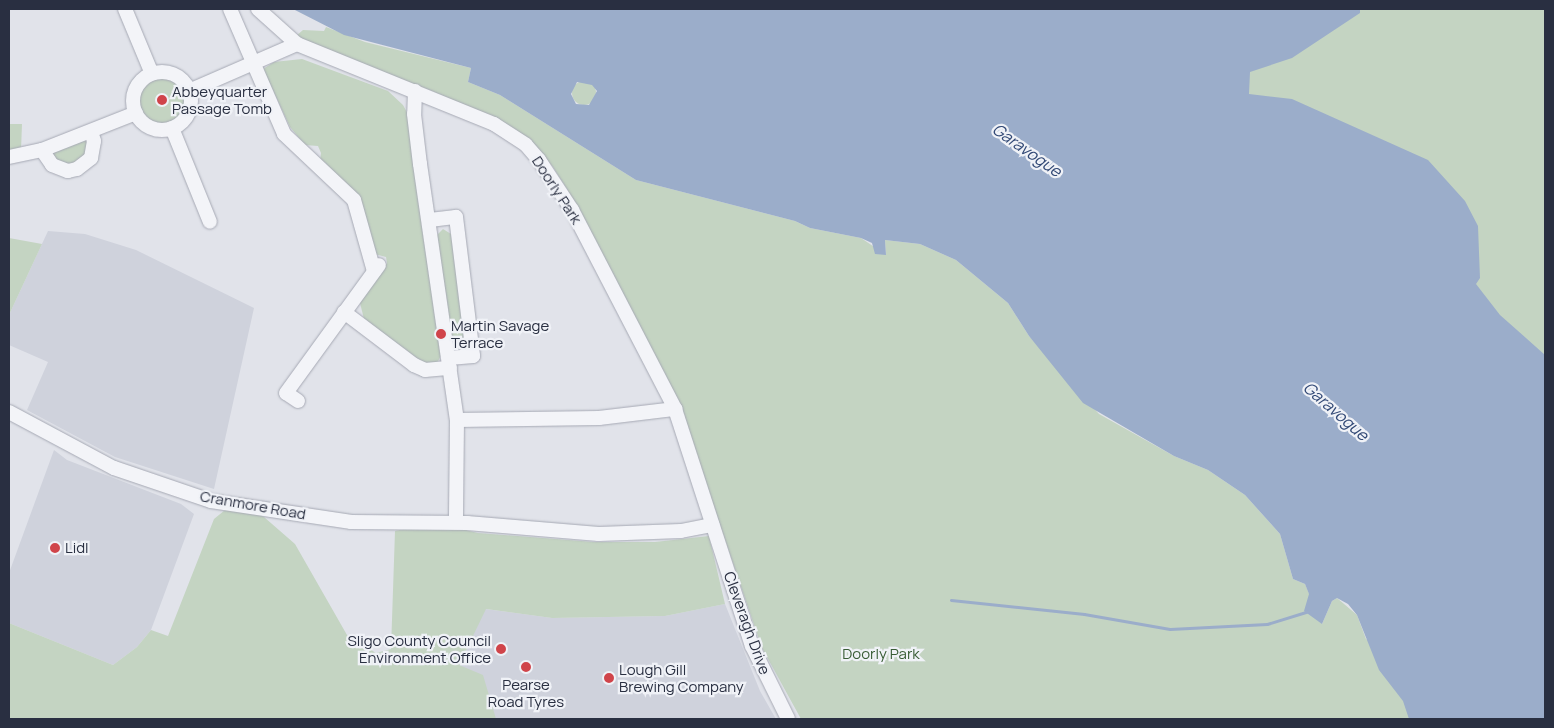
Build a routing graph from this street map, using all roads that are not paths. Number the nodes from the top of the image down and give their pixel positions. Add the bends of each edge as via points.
1 (125, 9) edge
2 (230, 9) edge
3 (258, 9) edge
4 (297, 44) junction
5 (252, 64) junction
6 (152, 74) junction
7 (189, 90) junction
8 (415, 92) junction
9 (136, 113) junction
10 (172, 128) junction
11 (91, 132) junction
12 (42, 150) junction
13 (9, 157) edge
14 (430, 220) junction
15 (210, 222) dead end
16 (344, 312) junction
17 (449, 363) junction
18 (298, 402) dead end
19 (675, 409) junction
20 (9, 412) edge
21 (457, 420) junction
22 (456, 522) junction
23 (712, 525) junction
24 (788, 719) edge

1 - 6 street
2 - 5 street
3 - 4 street, Doorly Park
4 - 5 street
4 - 8 street, Doorly Park
5 - 7 street
5 - 16 street via 284,134 354,200 377,267
6 - 7 street via 164,72 175,75
6 - 9 street via 140,82 134,93
7 - 10 street via 188,113
8 - 14 street via 414,121
8 - 19 street, Doorly Park via 494,124 526,146 539,160 572,210
9 - 10 street via 150,127
9 - 11 street
10 - 15 street
11 - 12 street
11 - 12 street via 94,141 91,158 77,169 68,171 52,165
12 - 13 street
14 - 17 street
14 - 17 street via 456,217 473,356
16 - 17 street via 414,365 425,370
16 - 18 street via 286,393
17 - 21 street
19 - 21 street via 598,418
19 - 23 street, Doorly Park
20 - 22 street, Cranmore Road via 114,468 212,501 351,522
21 - 22 street
22 - 23 street via 600,534 681,531
23 - 24 street, Cleveragh Drive via 752,646

